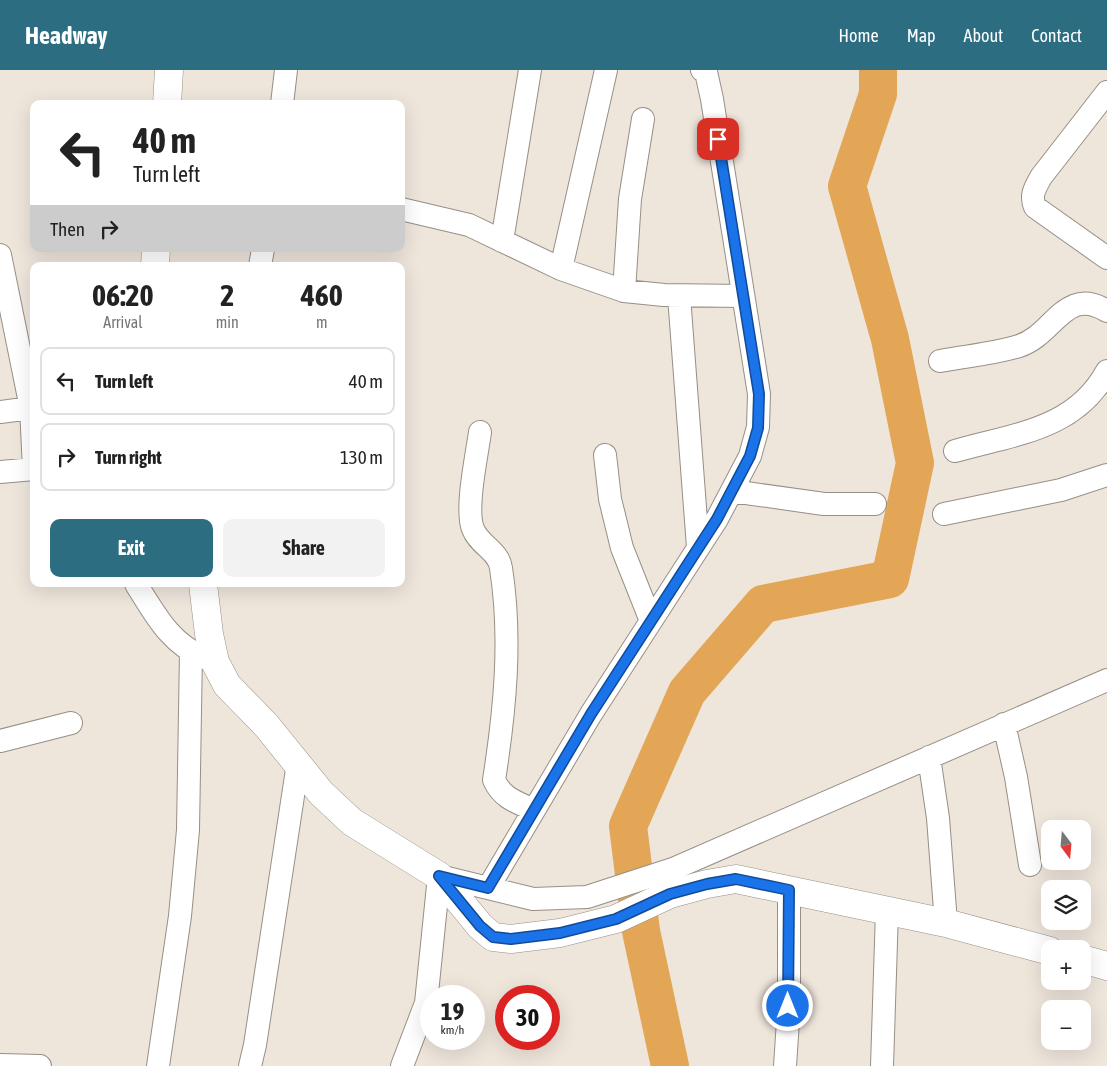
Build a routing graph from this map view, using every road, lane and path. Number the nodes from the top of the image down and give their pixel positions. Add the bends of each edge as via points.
1 (169, 70) edge
2 (286, 70) edge
3 (530, 70) edge
4 (606, 70) edge
5 (702, 70) edge
6 (1107, 92) edge
7 (167, 100) edge
8 (282, 100) edge
9 (643, 119) dead end
10 (405, 210) edge
11 (502, 241) junction
12 (1107, 258) edge
13 (1, 264) edge
14 (561, 269) junction
15 (624, 291) junction
16 (679, 296) junction
17 (743, 296) junction
18 (1107, 311) edge
19 (940, 361) dead end
20 (1107, 371) edge
21 (30, 403) edge
22 (30, 408) edge
23 (0, 412) edge
24 (480, 432) dead end
25 (955, 451) dead end
26 (605, 455) dead end
27 (30, 468) edge
28 (0, 472) edge
29 (1107, 475) edge
30 (732, 491) junction
31 (875, 504) dead end
32 (944, 514) dead end
33 (698, 547) junction
34 (138, 587) edge
35 (203, 587) edge
36 (651, 621) junction
37 (203, 657) junction
38 (1107, 680) edge
39 (70, 723) dead end
40 (1004, 724) junction
41 (0, 742) edge
42 (929, 756) junction
43 (298, 763) junction
44 (534, 810) junction
45 (1030, 865) dead end
46 (439, 876) junction
47 (671, 882) junction
48 (488, 888) junction
49 (789, 890) junction
50 (886, 911) junction
51 (946, 923) junction
52 (1041, 949) edge
53 (1091, 962) edge
54 (1107, 966) edge
55 (0, 1065) edge
56 (40, 1066) edge
57 (158, 1066) edge
58 (250, 1066) edge
59 (402, 1066) edge
60 (785, 1066) edge
61 (882, 1066) edge

1 - 7 street
2 - 8 street
3 - 11 street
4 - 14 street
5 - 17 street via 706,72 712,99
6 - 12 street via 1041,177 1032,199 1035,207
9 - 15 street via 630,198
10 - 11 street via 469,225
11 - 14 street
13 - 21 street
14 - 15 street
15 - 16 street
16 - 17 street
16 - 33 street
17 - 30 street via 759,394 758,428 750,456
18 - 19 street via 1088,302 1078,303 1021,345
20 - 25 street via 1079,408 1056,422
22 - 23 street
24 - 44 street via 470,517 481,542 496,554 501,565 508,638 507,675 494,780 500,792 510,800
26 - 36 street via 610,499 622,548
27 - 28 street
29 - 32 street via 1060,490
30 - 31 street via 824,504
30 - 33 street
33 - 36 street
34 - 37 street via 175,641
35 - 37 street via 209,634
36 - 44 street
37 - 43 street
37 - 57 street via 180,916
38 - 40 street
39 - 41 street
40 - 42 street
40 - 45 street
42 - 47 street
42 - 51 street via 938,818
43 - 46 street via 321,793 352,822
43 - 58 street
44 - 48 street
46 - 47 street via 480,926 493,937 511,939 560,933 616,919
46 - 48 street
46 - 59 street via 426,1004
47 - 48 street via 587,897 532,900
47 - 49 street via 707,884 736,879
49 - 50 street
49 - 60 street
50 - 51 street
50 - 61 street
51 - 52 street
53 - 54 street
55 - 56 street

